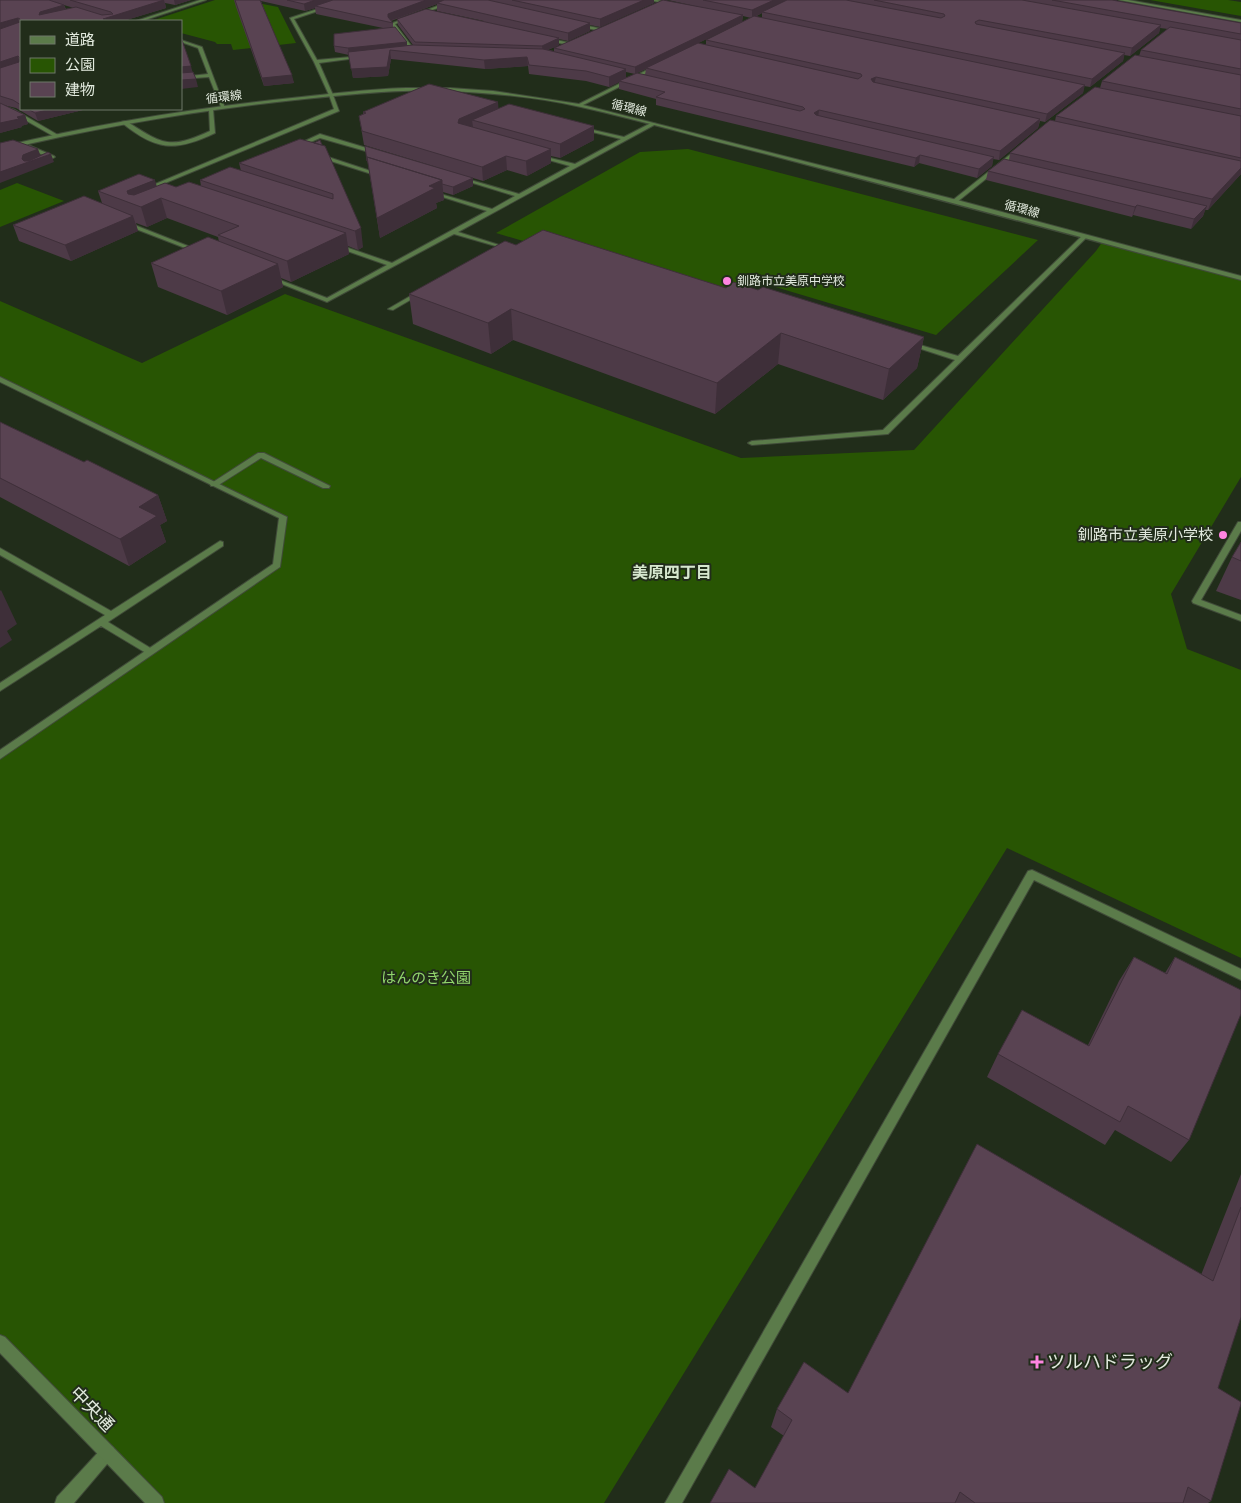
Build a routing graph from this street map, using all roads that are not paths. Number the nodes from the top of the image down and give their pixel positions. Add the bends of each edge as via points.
1 (204, 0) edge
2 (349, 0) edge
3 (456, 0) edge
4 (651, 0) edge
5 (670, 0) edge
6 (1121, 0) edge
7 (664, 3) junction
8 (170, 6) dead end
9 (655, 6) edge
10 (682, 6) edge
11 (178, 8) junction
12 (426, 11) junction
13 (435, 13) edge
14 (141, 20) edge
15 (1241, 21) edge
16 (572, 24) edge
17 (610, 26) edge
18 (601, 30) junction
19 (593, 34) edge
20 (540, 38) edge
21 (182, 41) edge
22 (577, 41) edge
23 (569, 44) junction
24 (561, 48) edge
25 (414, 51) junction
26 (423, 51) edge
27 (404, 52) edge
28 (365, 57) edge
29 (316, 62) junction
30 (662, 65) edge
31 (211, 75) junction
32 (627, 76) edge
33 (182, 78) edge
34 (636, 78) junction
35 (646, 80) edge
36 (331, 95) junction
37 (579, 105) junction
38 (0, 106) edge
39 (223, 107) junction
40 (20, 108) edge
41 (211, 109) junction
42 (11, 110) junction
43 (0, 111) edge
44 (124, 122) junction
45 (653, 124) junction
46 (580, 127) edge
47 (55, 135) junction
48 (625, 139) junction
49 (1026, 143) edge
50 (21, 144) junction
51 (0, 149) edge
52 (301, 150) edge
53 (310, 153) edge
54 (387, 156) edge
55 (538, 156) edge
56 (45, 161) edge
57 (990, 163) edge
58 (575, 166) junction
59 (1000, 166) junction
60 (1009, 168) edge
61 (383, 176) edge
62 (454, 176) edge
63 (429, 191) edge
64 (139, 192) edge
65 (520, 196) junction
66 (955, 202) junction
67 (493, 211) junction
68 (122, 222) edge
69 (453, 232) junction
70 (1085, 236) junction
71 (329, 243) edge
72 (489, 251) edge
73 (206, 254) edge
74 (393, 265) junction
75 (262, 275) edge
76 (1241, 278) edge
77 (424, 290) edge
78 (391, 310) dead end
79 (903, 341) edge
80 (960, 359) junction
81 (0, 379) edge
82 (752, 443) dead end
83 (214, 484) junction
84 (326, 486) dead end
85 (1241, 524) edge
86 (220, 544) dead end
87 (0, 551) edge
88 (111, 615) junction
89 (1241, 618) edge
90 (102, 622) junction
91 (149, 652) junction
92 (0, 688) edge
93 (0, 755) edge
94 (1241, 975) edge
95 (0, 1342) edge
96 (108, 1452) junction
97 (63, 1503) edge
98 (156, 1503) edge
99 (673, 1503) edge

1 - 11 street
2 - 29 street via 292,18
3 - 12 street
4 - 7 street
5 - 7 street
6 - 15 street
7 - 9 street
7 - 10 street
8 - 11 street
11 - 14 street
12 - 13 street
12 - 25 street via 392,24
16 - 18 street
17 - 18 street
18 - 19 street
20 - 23 street
21 - 31 street via 200,47
22 - 23 street
23 - 24 street
25 - 26 street
25 - 27 street
28 - 29 street
29 - 36 street
30 - 34 street
31 - 33 street
31 - 39 street
32 - 34 street
34 - 35 street
34 - 37 street
36 - 37 street, 循環線 via 456,90 522,95
36 - 39 street, 循環線
36 - 64 street via 337,110
37 - 45 street, 循環線
38 - 42 street
39 - 41 street, 循環線
40 - 42 street
41 - 44 street, 循環線
41 - 44 street via 213,132 176,144 160,144
42 - 43 street
42 - 47 street
44 - 47 street, 循環線
45 - 48 street
45 - 66 street, 循環線
46 - 48 street
47 - 50 street, 循環線
48 - 58 street
49 - 59 street
50 - 51 street, 循環線
50 - 56 street via 52,157
52 - 54 street via 292,148 320,136
53 - 61 street
55 - 58 street
57 - 59 street
58 - 65 street
59 - 60 street
59 - 66 street
62 - 65 street
63 - 67 street
65 - 67 street
66 - 70 street, 循環線
67 - 69 street
68 - 73 street
69 - 72 street via 500,245
69 - 74 street
70 - 76 street, 循環線
70 - 80 street
71 - 74 street
74 - 75 street via 327,300
77 - 78 street
79 - 80 street
80 - 82 street via 884,432
81 - 83 street
83 - 84 street via 261,456
83 - 91 street via 283,517 277,564
85 - 89 street via 1196,601
86 - 88 street
87 - 88 street
88 - 90 street
90 - 91 street
90 - 92 street
91 - 93 street
94 - 99 street via 1032,874
95 - 96 street, 中央通
96 - 97 street
96 - 98 street, 中央通

